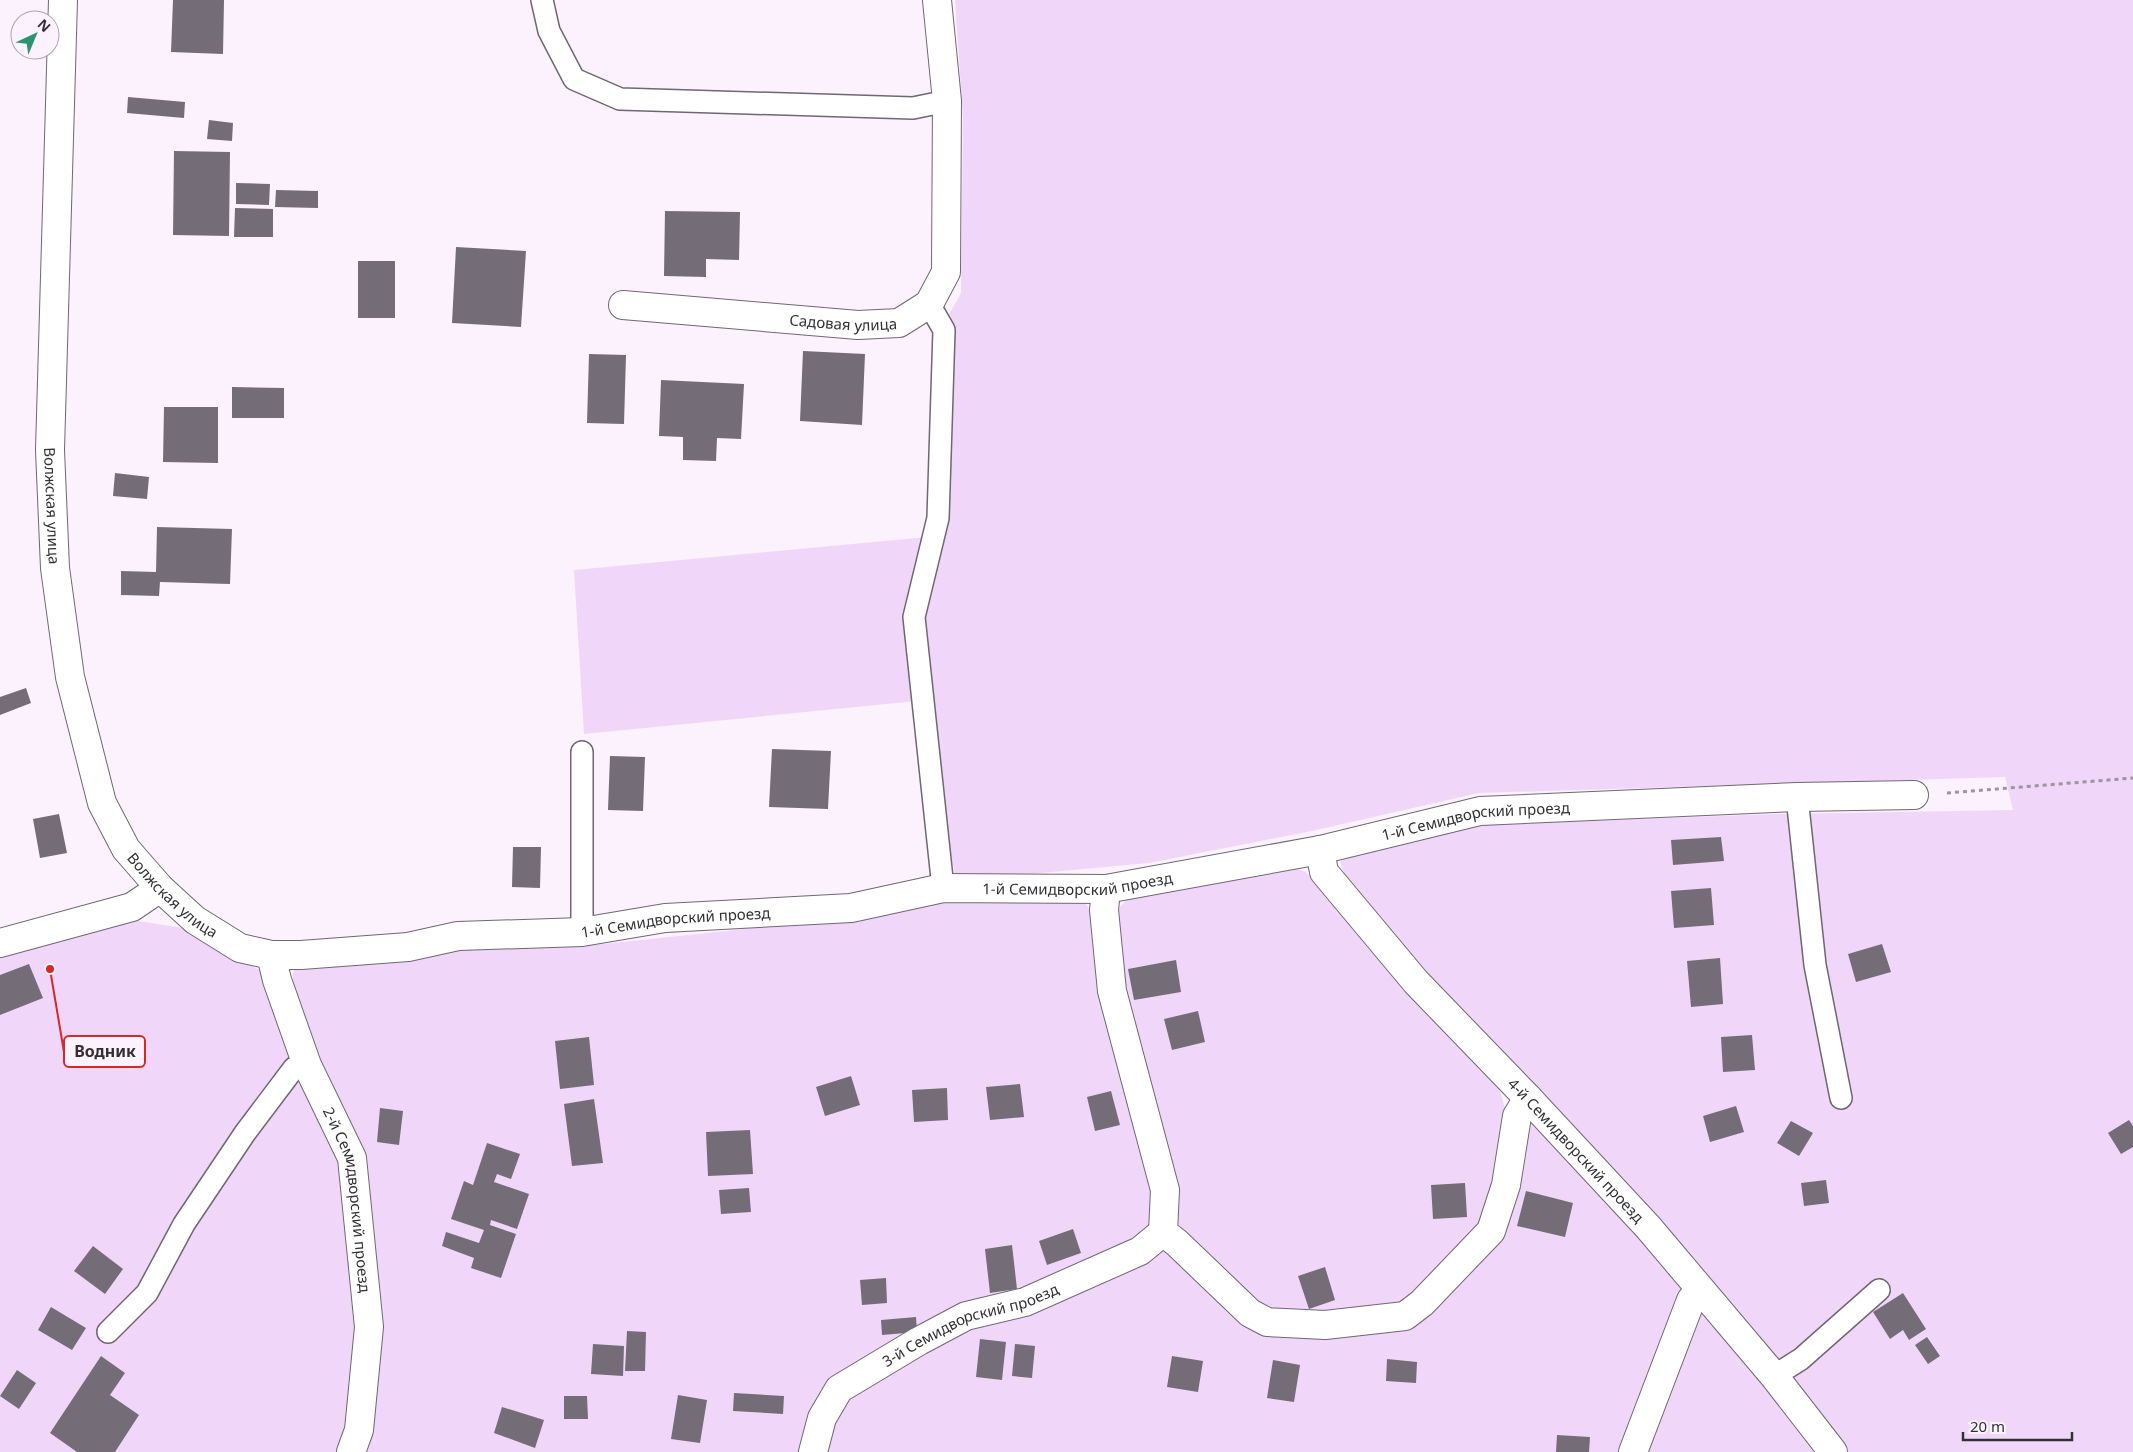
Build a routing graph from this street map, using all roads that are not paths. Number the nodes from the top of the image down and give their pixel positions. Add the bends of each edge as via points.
1 (63, 0) edge
2 (542, 0) edge
3 (938, 0) edge
4 (947, 101) junction
5 (929, 304) junction
6 (623, 305) dead end
7 (582, 752) dead end
8 (1914, 795) road end
9 (1797, 797) junction
10 (1320, 850) junction
11 (160, 888) junction
12 (943, 888) junction
13 (1106, 889) junction
14 (582, 932) junction
15 (0, 943) edge
16 (240, 948) joint
17 (271, 955) junction
18 (307, 1065) junction
19 (1528, 1098) junction
20 (1842, 1098) dead end
21 (1163, 1232) junction
22 (1879, 1290) dead end
23 (1701, 1291) junction
24 (108, 1332) dead end
25 (1774, 1376) junction
26 (351, 1452) edge
27 (813, 1452) edge
28 (1633, 1452) edge
29 (1833, 1452) edge

1 - 11 street, Волжская улица via 50,450 55,568 70,677 102,802 126,849
2 - 4 lane via 549,31 574,79 620,99 913,108
3 - 4 street, Садовая улица
4 - 5 street, Садовая улица via 946,272
5 - 6 street, Садовая улица via 899,323 858,325
5 - 12 lane via 944,330 938,518 914,616
7 - 14 lane
8 - 9 street, 1-й Семидворский проезд
9 - 10 street, 1-й Семидворский проезд via 1480,811
9 - 20 lane via 1815,965
10 - 13 street, 1-й Семидворский проезд
10 - 19 street, 4-й Семидворский проезд via 1324,872 1416,982
11 - 15 street via 132,907
11 - 16 street, Волжская улица via 195,920
12 - 13 street, 1-й Семидворский проезд
12 - 14 street, 1-й Семидворский проезд via 851,908 665,918
13 - 21 street via 1104,910 1112,990 1165,1190
14 - 17 street, 1-й Семидворский проезд via 458,936 408,947
16 - 17 street, 1-й Семидворский проезд
17 - 18 street, 2-й Семидворский проезд
18 - 24 lane via 294,1068 245,1133 184,1224 147,1293
18 - 26 street, 2-й Семидворский проезд via 352,1158 369,1327 359,1430
19 - 21 street via 1517,1116 1506,1185 1491,1231 1422,1303 1405,1316 1325,1324 1267,1322 1250,1313
19 - 23 street, 4-й Семидворский проезд via 1648,1227
21 - 27 street, 3-й Семидворский проезд via 1140,1251 1025,1302 966,1316 839,1389 822,1418
22 - 25 lane via 1801,1359
23 - 25 street, 4-й Семидворский проезд
23 - 28 street via 1690,1300
25 - 29 street, 4-й Семидворский проезд

